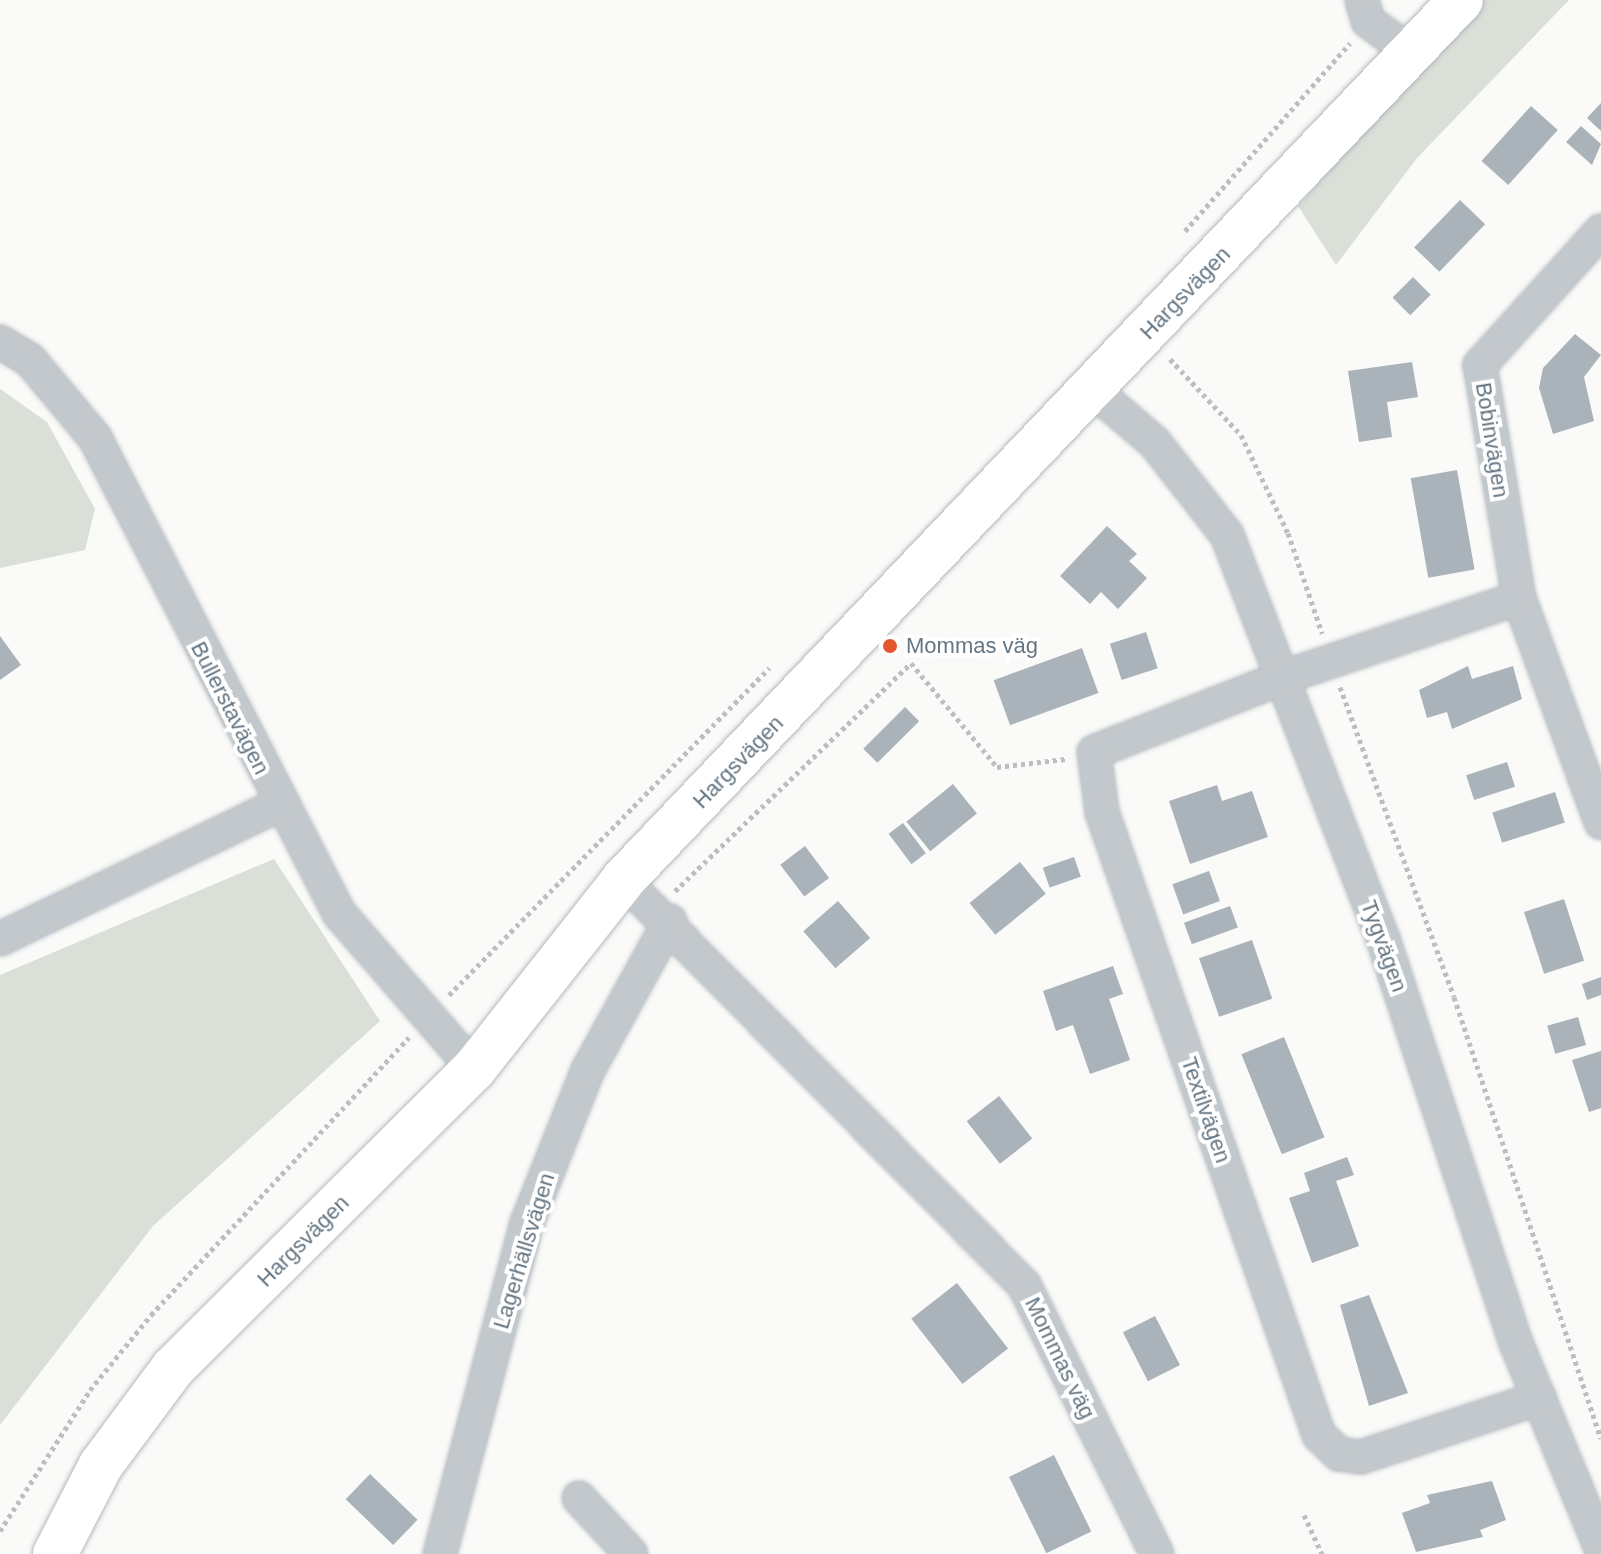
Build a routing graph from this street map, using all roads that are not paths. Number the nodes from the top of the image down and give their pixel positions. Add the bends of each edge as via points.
1 (1362, 0) edge
2 (1461, 0) edge
3 (1414, 55) junction
4 (1601, 231) edge
5 (0, 342) edge
6 (1092, 389) junction
7 (1519, 598) junction
8 (1284, 677) junction
9 (278, 805) junction
10 (1601, 822) edge
11 (623, 880) junction
12 (668, 911) junction
13 (0, 939) edge
14 (474, 1069) junction
15 (1539, 1398) junction
16 (579, 1498) dead end
17 (1601, 1548) edge
18 (55, 1554) edge
19 (440, 1554) edge
20 (631, 1554) edge
21 (1157, 1554) edge

1 - 3 street via 1368,21
2 - 3 street, Hargsvägen
3 - 6 street, Hargsvägen
4 - 7 street, Bobinvägen via 1480,365
5 - 9 street, Bullerstavägen via 30,360 95,438
6 - 8 street, Tygvägen via 1155,443 1227,535
6 - 11 street, Hargsvägen
7 - 8 street
7 - 10 street, Bobinvägen
8 - 15 street, Tygvägen via 1384,942
8 - 15 street, Textilvägen via 1094,752 1102,812 1319,1435 1339,1454 1361,1457
9 - 13 street
9 - 14 street, Bullerstavägen via 339,913
11 - 12 street, Mommas väg
11 - 14 street, Hargsvägen
12 - 19 street, Lagerhällsvägen via 588,1070 527,1223
12 - 21 street, Mommas väg via 1024,1285
14 - 18 street, Hargsvägen via 173,1368 101,1465
15 - 17 street, Tygvägen
16 - 20 street

